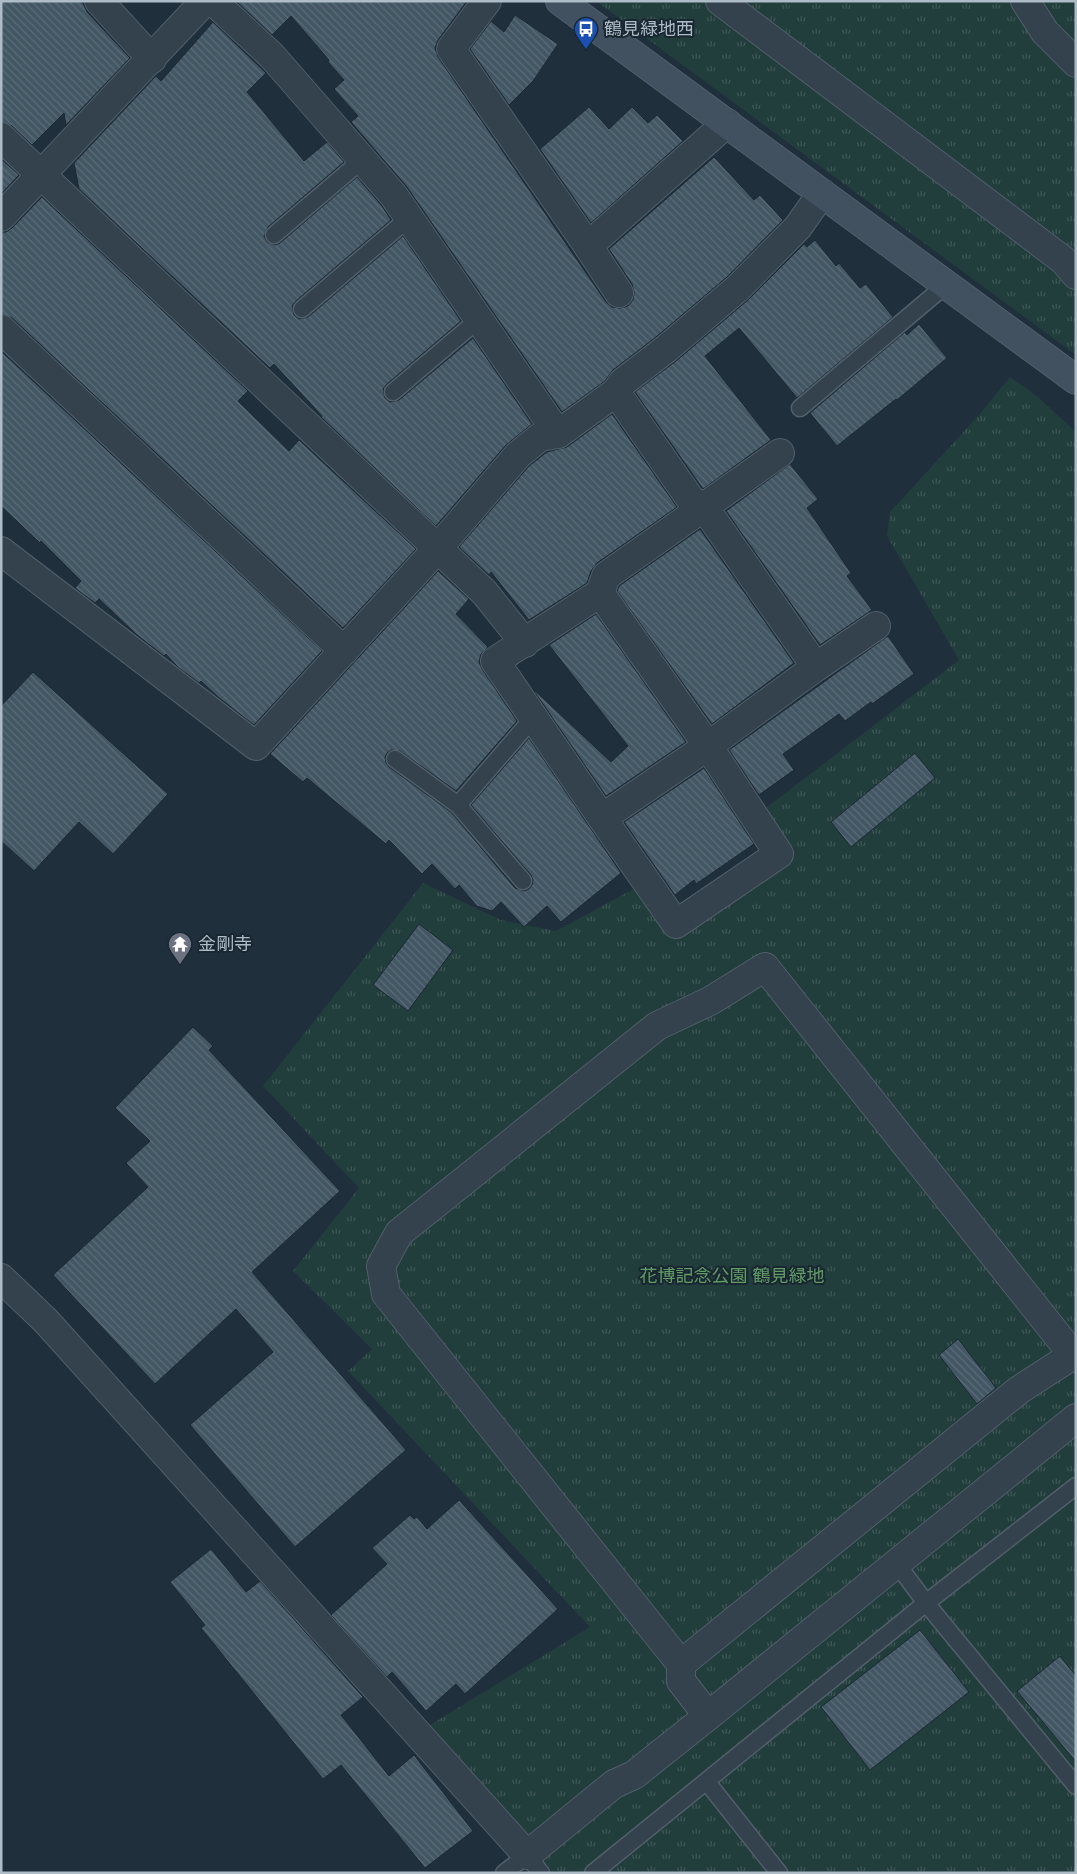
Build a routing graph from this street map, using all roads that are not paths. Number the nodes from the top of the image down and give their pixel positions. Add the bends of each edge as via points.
1 (99, 1) edge
2 (205, 1) edge
3 (213, 1) edge
4 (487, 1) edge
5 (560, 1) edge
6 (720, 1) edge
7 (1025, 1) edge
8 (152, 59) junction
9 (1076, 62) edge
10 (727, 123) junction
11 (1, 137) edge
12 (362, 160) junction
13 (41, 174) junction
14 (822, 193) junction
15 (1, 217) edge
16 (410, 217) junction
17 (274, 235) dead end
18 (588, 246) junction
19 (1076, 274) edge
20 (947, 284) junction
21 (619, 293) dead end
22 (302, 310) dead end
23 (480, 319) junction
24 (1, 329) edge
25 (1076, 380) edge
26 (393, 392) dead end
27 (616, 392) junction
28 (800, 408) dead end
29 (558, 434) junction
30 (780, 453) dead end
31 (704, 506) junction
32 (438, 548) junction
33 (1, 551) edge
34 (600, 592) junction
35 (876, 626) dead end
36 (524, 643) junction
37 (344, 650) junction
38 (816, 667) junction
39 (534, 717) junction
40 (708, 746) junction
41 (395, 759) dead end
42 (458, 805) junction
43 (602, 818) junction
44 (523, 881) dead end
45 (1, 1278) edge
46 (1075, 1357) edge
47 (1076, 1418) edge
48 (1076, 1486) edge
49 (897, 1564) junction
50 (926, 1603) junction
51 (681, 1664) junction
52 (708, 1716) junction
53 (707, 1782) junction
54 (1076, 1786) edge
55 (534, 1864) edge
56 (504, 1873) edge
57 (593, 1873) edge
58 (779, 1873) edge

1 - 8 street
2 - 8 street
3 - 12 street via 272,56
4 - 18 street via 451,49
5 - 10 street
6 - 19 street via 1063,260
7 - 9 street via 1045,32
8 - 13 street
10 - 14 street
10 - 18 street
11 - 13 street
12 - 16 street
12 - 17 lane
13 - 15 street
13 - 32 street
14 - 20 street
14 - 27 street via 798,227 738,288 622,382
16 - 22 lane
16 - 23 street
18 - 21 street
20 - 25 street
20 - 28 lane
23 - 26 lane
23 - 29 street
24 - 37 street
27 - 29 street
27 - 31 street via 691,500
29 - 32 street via 540,438 518,455
30 - 31 street
31 - 34 street via 606,576
31 - 38 street
32 - 36 street via 484,592
32 - 37 street
33 - 37 street via 256,746
34 - 36 street
34 - 40 street
35 - 38 street
36 - 39 street via 495,662
38 - 40 street
39 - 42 lane
39 - 43 street
40 - 43 street
40 - 43 street via 778,854 676,924
41 - 42 lane
42 - 44 lane
45 - 55 street via 52,1328
46 - 51 street via 1019,1390
46 - 51 street via 765,967 710,1001 657,1026 399,1233 381,1266 386,1294
47 - 49 street
48 - 50 lane
49 - 50 lane
49 - 52 street
50 - 53 lane
50 - 54 lane
51 - 52 street via 680,1681
52 - 55 street via 634,1775 614,1784
53 - 57 lane
53 - 58 lane
55 - 56 lane

